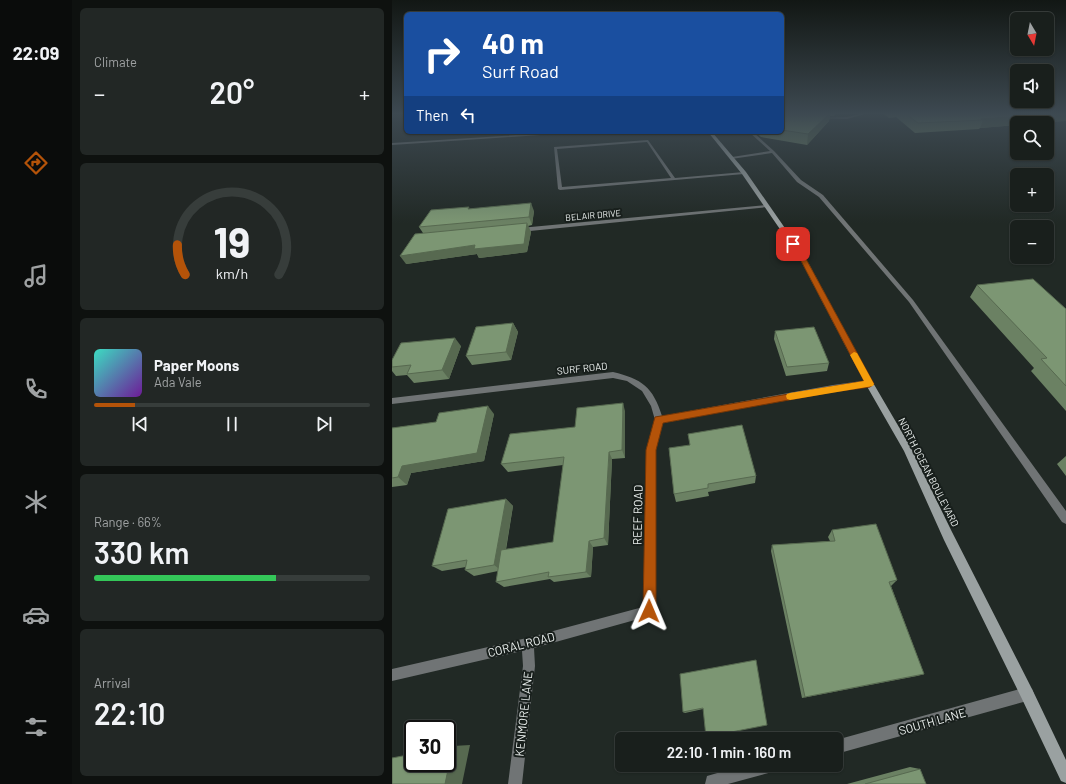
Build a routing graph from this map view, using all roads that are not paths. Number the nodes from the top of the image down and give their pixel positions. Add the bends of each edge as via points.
1 (555, 151) edge
2 (655, 151) edge
3 (726, 151) edge
4 (773, 152) joint
5 (732, 158) junction
6 (744, 173) junction
7 (674, 179) junction
8 (766, 206) junction
9 (515, 230) edge
10 (870, 384) junction
11 (392, 400) edge
12 (659, 420) junction
13 (1066, 520) edge
14 (649, 611) joint
15 (527, 644) junction
16 (392, 675) edge
17 (1027, 694) junction
18 (843, 745) edge
19 (749, 772) edge
20 (1066, 776) edge
21 (712, 783) edge
22 (515, 784) edge

1 - 7 street via 560,189
2 - 7 street
3 - 5 main road, NORTH OCEAN BOULEVARD
4 - 5 street
4 - 13 street via 799,181 821,196 911,301
5 - 6 main road, NORTH OCEAN BOULEVARD
6 - 7 street
6 - 8 main road, NORTH OCEAN BOULEVARD
8 - 9 street, BELAIR DRIVE
8 - 10 main road, NORTH OCEAN BOULEVARD via 802,257
10 - 12 street via 833,388
10 - 17 main road, NORTH OCEAN BOULEVARD via 907,450
11 - 12 street, SURF ROAD via 613,375 629,379 645,389 655,406
12 - 14 street, REEF ROAD via 651,450
14 - 15 street, CORAL ROAD
15 - 16 street, CORAL ROAD
15 - 22 street, KENMORE LANE via 529,666
17 - 18 street, SOUTH LANE
17 - 20 main road, NORTH OCEAN BOULEVARD
19 - 21 street

